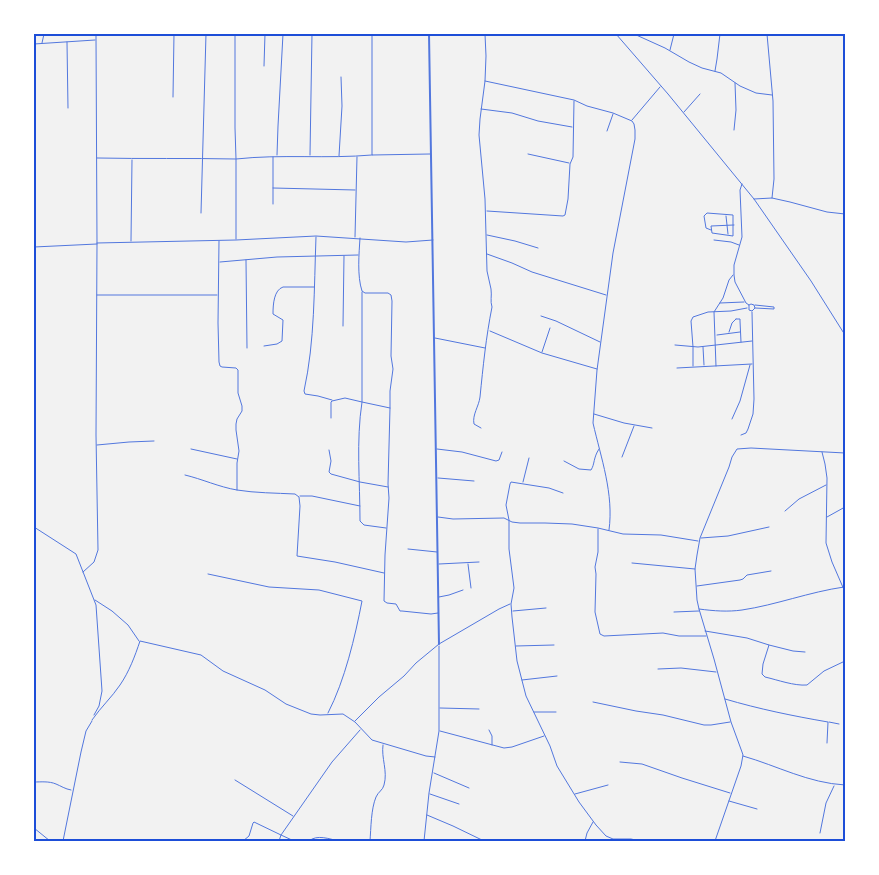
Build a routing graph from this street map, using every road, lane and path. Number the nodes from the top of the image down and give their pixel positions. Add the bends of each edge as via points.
1 (44, 34) edge
2 (96, 34) edge
3 (174, 34) edge
4 (206, 34) edge
5 (236, 34) edge
6 (265, 34) edge
7 (283, 34) edge
8 (312, 34) edge
9 (372, 34) edge
10 (429, 34) edge
11 (485, 34) edge
12 (616, 34) edge
13 (634, 34) edge
14 (674, 34) edge
15 (720, 34) edge
16 (767, 34) edge
17 (96, 40) junction
18 (67, 42) junction
19 (42, 43) junction
20 (34, 44) edge
21 (670, 51) junction
22 (264, 66) dead end
23 (715, 72) junction
24 (341, 77) dead end
25 (485, 81) junction
26 (736, 83) junction
27 (661, 86) junction
28 (700, 94) dead end
29 (772, 96) junction
30 (173, 97) dead end
31 (574, 100) junction
32 (68, 108) dead end
33 (481, 109) junction
34 (613, 113) junction
35 (683, 114) junction
36 (632, 121) junction
37 (573, 127) junction
38 (734, 130) dead end
39 (607, 131) dead end
40 (432, 154) junction
41 (528, 154) dead end
42 (372, 155) junction
43 (278, 156) junction
44 (273, 157) junction
45 (310, 157) junction
46 (340, 157) junction
47 (357, 157) junction
48 (97, 158) junction
49 (202, 158) junction
50 (132, 159) junction
51 (236, 159) junction
52 (570, 164) junction
53 (742, 184) junction
54 (273, 188) junction
55 (355, 190) junction
56 (754, 198) junction
57 (772, 198) junction
58 (273, 204) dead end
59 (485, 211) junction
60 (201, 213) dead end
61 (726, 214) junction
62 (845, 214) edge
63 (727, 224) junction
64 (734, 225) junction
65 (711, 230) junction
66 (487, 235) junction
67 (730, 235) junction
68 (316, 236) junction
69 (354, 238) junction
70 (360, 238) junction
71 (219, 240) junction
72 (236, 240) junction
73 (433, 240) junction
74 (714, 240) dead end
75 (132, 242) junction
76 (731, 242) junction
77 (97, 244) junction
78 (740, 245) junction
79 (34, 247) edge
80 (538, 248) dead end
81 (487, 254) junction
82 (344, 255) junction
83 (359, 255) junction
84 (316, 256) junction
85 (246, 259) junction
86 (219, 262) junction
87 (734, 275) junction
88 (314, 287) junction
89 (362, 291) junction
90 (97, 294) junction
91 (218, 295) junction
92 (607, 295) junction
93 (745, 302) junction
94 (720, 303) junction
95 (754, 305) junction
96 (749, 307) junction
97 (755, 308) junction
98 (752, 311) junction
99 (714, 312) junction
100 (541, 316) dead end
101 (736, 316) dead end
102 (736, 319) junction
103 (343, 326) dead end
104 (550, 328) dead end
105 (489, 331) junction
106 (741, 332) junction
107 (729, 333) junction
108 (716, 335) junction
109 (845, 335) edge
110 (434, 338) junction
111 (753, 341) junction
112 (601, 342) junction
113 (741, 342) junction
114 (715, 344) junction
115 (675, 345) dead end
116 (264, 346) dead end
117 (704, 346) junction
118 (693, 347) junction
119 (247, 348) dead end
120 (486, 348) junction
121 (542, 353) junction
122 (752, 364) junction
123 (693, 366) junction
124 (704, 366) junction
125 (716, 366) junction
126 (677, 368) dead end
127 (598, 370) junction
128 (332, 400) junction
129 (362, 402) junction
130 (390, 408) junction
131 (594, 414) junction
132 (331, 418) dead end
133 (732, 419) dead end
134 (635, 425) junction
135 (480, 428) dead end
136 (652, 428) dead end
137 (741, 436) dead end
138 (154, 441) dead end
139 (96, 445) junction
140 (191, 449) dead end
141 (437, 449) junction
142 (599, 449) junction
143 (329, 450) dead end
144 (502, 452) dead end
145 (822, 452) junction
146 (827, 452) junction
147 (845, 453) edge
148 (622, 457) dead end
149 (824, 457) junction
150 (528, 458) dead end
151 (238, 459) junction
152 (564, 461) dead end
153 (185, 475) dead end
154 (437, 478) junction
155 (474, 481) dead end
156 (360, 482) junction
157 (523, 483) junction
158 (827, 485) junction
159 (388, 487) junction
160 (238, 490) junction
161 (563, 493) dead end
162 (299, 496) junction
163 (360, 506) junction
164 (845, 507) edge
165 (785, 510) dead end
166 (438, 517) junction
167 (826, 517) junction
168 (509, 520) junction
169 (34, 527) edge
170 (387, 528) junction
171 (598, 528) junction
172 (769, 528) dead end
173 (609, 530) junction
174 (700, 538) junction
175 (699, 541) junction
176 (408, 549) dead end
177 (438, 552) junction
178 (479, 562) dead end
179 (468, 563) junction
180 (632, 563) dead end
181 (438, 564) junction
182 (696, 569) junction
183 (771, 571) dead end
184 (83, 572) junction
185 (385, 573) junction
186 (208, 574) dead end
187 (696, 586) junction
188 (844, 587) junction
189 (471, 588) dead end
190 (462, 590) dead end
191 (845, 592) edge
192 (438, 598) junction
193 (94, 600) junction
194 (511, 604) junction
195 (546, 608) dead end
196 (699, 610) junction
197 (512, 611) junction
198 (674, 612) dead end
199 (439, 613) junction
200 (706, 631) junction
201 (707, 636) junction
202 (140, 641) junction
203 (439, 644) junction
204 (554, 645) dead end
205 (769, 645) junction
206 (515, 646) junction
207 (805, 652) dead end
208 (845, 662) edge
209 (658, 669) dead end
210 (717, 672) junction
211 (557, 676) dead end
212 (521, 681) junction
213 (724, 699) junction
214 (593, 702) dead end
215 (440, 708) junction
216 (479, 709) dead end
217 (533, 712) junction
218 (556, 712) dead end
219 (328, 714) junction
220 (92, 720) junction
221 (355, 722) junction
222 (731, 722) junction
223 (828, 722) junction
224 (839, 724) dead end
225 (361, 729) junction
226 (489, 730) dead end
227 (439, 731) junction
228 (545, 736) junction
229 (827, 743) dead end
230 (383, 744) junction
231 (492, 745) junction
232 (743, 755) junction
233 (435, 757) junction
234 (620, 762) dead end
235 (433, 773) junction
236 (235, 780) dead end
237 (34, 782) edge
238 (608, 784) dead end
239 (835, 785) junction
240 (845, 785) edge
241 (469, 788) dead end
242 (72, 790) junction
243 (731, 793) junction
244 (429, 794) junction
245 (574, 794) junction
246 (729, 800) junction
247 (459, 804) dead end
248 (757, 809) dead end
249 (426, 815) junction
250 (294, 816) junction
251 (594, 822) junction
252 (34, 828) edge
253 (820, 833) dead end
254 (281, 835) junction
255 (50, 841) edge
256 (63, 841) edge
257 (243, 841) edge
258 (279, 841) edge
259 (294, 841) edge
260 (309, 841) edge
261 (352, 841) edge
262 (370, 841) edge
263 (424, 841) edge
264 (484, 841) edge
265 (585, 841) edge
266 (640, 841) edge
267 (716, 841) edge

1 - 19 street
2 - 17 street
3 - 30 street
4 - 49 street
5 - 51 street
6 - 22 street
7 - 43 street
8 - 45 street
9 - 42 street
10 - 40 street
11 - 25 street
12 - 27 street
13 - 21 street
14 - 21 street
15 - 23 street
16 - 29 street
17 - 18 street
17 - 48 street
18 - 19 street
18 - 32 street
19 - 20 street
21 - 23 street
23 - 26 street
24 - 46 street
25 - 31 street
25 - 33 street
26 - 29 street via 756,93
26 - 38 street
27 - 35 street
27 - 36 street
28 - 35 street
29 - 57 street via 775,158
31 - 34 street
31 - 37 street
33 - 37 street
33 - 59 street via 480,148
34 - 36 street
34 - 39 street
35 - 53 street
36 - 92 street via 635,139
37 - 52 street
40 - 42 street
40 - 73 street
41 - 52 street
42 - 47 street
43 - 44 street
43 - 45 street
44 - 51 street
44 - 54 street
45 - 46 street
46 - 47 street
47 - 55 street
48 - 50 street
48 - 77 street
49 - 50 street
49 - 51 street
49 - 60 street
50 - 75 street
51 - 72 street
52 - 59 street via 565,215
53 - 56 street
53 - 78 street
54 - 55 street
54 - 58 street
55 - 69 street
56 - 57 street
56 - 109 street
57 - 62 street
59 - 66 street
61 - 63 street
61 - 64 street via 733,215
61 - 65 street via 705,214 706,228
63 - 64 street
63 - 65 street via 711,226
63 - 67 street
64 - 67 street via 734,236
65 - 67 street via 712,233
66 - 80 street
66 - 81 street
67 - 76 street
68 - 69 street
68 - 72 street
68 - 84 street
69 - 70 street
70 - 73 street via 406,242
70 - 83 street
71 - 72 street
71 - 75 street
71 - 86 street
73 - 110 street
74 - 76 street
75 - 77 street
76 - 78 street
77 - 79 street
77 - 90 street
78 - 87 street
81 - 92 street
81 - 105 street via 492,307
82 - 83 street
82 - 84 street
82 - 103 street
83 - 89 street
84 - 85 street
84 - 88 street
85 - 86 street
85 - 119 street
86 - 91 street
87 - 93 street
87 - 94 street
88 - 116 street via 284,287 276,291 273,314 283,320 282,341
88 - 128 street via 304,391 305,394
89 - 129 street
89 - 130 street via 392,297
90 - 91 street
90 - 139 street
91 - 151 street via 220,366 238,370 242,411 236,424
92 - 112 street
93 - 94 street
93 - 96 street
94 - 99 street
95 - 96 street
95 - 97 street
95 - 97 street via 774,308
96 - 98 street
96 - 99 street
97 - 98 street
98 - 111 street
99 - 108 street
99 - 118 street via 692,318
100 - 112 street
101 - 102 street
102 - 106 street via 740,320
102 - 107 street
104 - 121 street
105 - 120 street
105 - 121 street
106 - 107 street
106 - 113 street
107 - 108 street
108 - 114 street
110 - 120 street
110 - 141 street
111 - 113 street
111 - 122 street
112 - 127 street
113 - 114 street
114 - 117 street
114 - 125 street
115 - 118 street
117 - 118 street
117 - 124 street
118 - 123 street
120 - 135 street via 480,399 473,421
121 - 127 street
122 - 125 street
122 - 133 street
122 - 137 street via 753,414 746,433
123 - 124 street
123 - 126 street
124 - 125 street
127 - 131 street
128 - 129 street via 345,398
128 - 132 street
129 - 130 street
129 - 156 street
130 - 159 street
131 - 134 street
131 - 142 street
134 - 136 street
134 - 148 street
138 - 139 street
139 - 184 street via 98,550 94,562
140 - 151 street
141 - 144 street via 496,461
141 - 154 street
142 - 152 street via 591,470 579,469
142 - 173 street via 609,495
143 - 156 street via 332,462 329,472
145 - 146 street
145 - 149 street
145 - 174 street via 737,449
146 - 147 street
146 - 149 street
149 - 158 street
150 - 157 street
151 - 160 street
153 - 160 street
154 - 155 street
154 - 166 street
156 - 159 street
156 - 163 street
157 - 161 street
157 - 168 street via 510,484 506,505
158 - 165 street
158 - 167 street
159 - 170 street
160 - 162 street
162 - 163 street
162 - 185 street via 297,556
163 - 170 street via 360,522
164 - 167 street
166 - 168 street
166 - 177 street
167 - 188 street via 827,548
168 - 171 street
168 - 194 street via 514,588
169 - 184 street via 76,554
170 - 185 street
171 - 173 street
171 - 201 street via 595,612 602,636 663,633
172 - 174 street
173 - 175 street
174 - 175 street
175 - 182 street
176 - 177 street
177 - 181 street
178 - 179 street
179 - 181 street
179 - 189 street
180 - 182 street
181 - 192 street
182 - 187 street
183 - 187 street via 747,575 740,580
184 - 193 street
185 - 199 street via 384,602 396,604 402,611
186 - 219 street via 268,587 319,590 362,601 340,687
187 - 196 street
188 - 191 street
188 - 196 street via 740,610
190 - 192 street
192 - 199 street
193 - 202 street via 128,625
193 - 220 street via 102,691
194 - 197 street
194 - 203 street
195 - 197 street
196 - 198 street
196 - 200 street
197 - 206 street
199 - 203 street
200 - 201 street
200 - 205 street
201 - 210 street
202 - 219 street via 201,655 223,671 265,690 286,704 311,714
202 - 220 street via 120,685
203 - 215 street
203 - 221 street
204 - 206 street
205 - 207 street
205 - 208 street via 762,674 796,684 807,685 824,671
206 - 212 street
209 - 210 street
210 - 213 street
211 - 212 street
212 - 217 street
213 - 222 street
213 - 223 street
214 - 222 street via 704,725
215 - 216 street
215 - 227 street
217 - 218 street
217 - 228 street
219 - 221 street via 343,714
220 - 242 street via 86,731
221 - 225 street
222 - 232 street
223 - 224 street
223 - 229 street
225 - 230 street via 372,740
225 - 250 street via 332,762
226 - 231 street
227 - 231 street
227 - 233 street
228 - 231 street via 512,747
228 - 245 street via 557,766
230 - 233 street
230 - 262 street via 385,783 375,799
232 - 239 street
232 - 243 street
233 - 235 street
234 - 243 street via 642,764
235 - 241 street
235 - 244 street
236 - 250 street
237 - 242 street via 50,782
238 - 245 street
239 - 240 street
239 - 253 street via 826,804
242 - 256 street
243 - 246 street
244 - 247 street
244 - 249 street
245 - 251 street
246 - 248 street
246 - 267 street
249 - 263 street
249 - 264 street
250 - 254 street
251 - 265 street
251 - 266 street via 613,839
252 - 255 street
254 - 257 street via 254,822 249,836
254 - 258 street
254 - 259 street
260 - 261 street via 317,837

